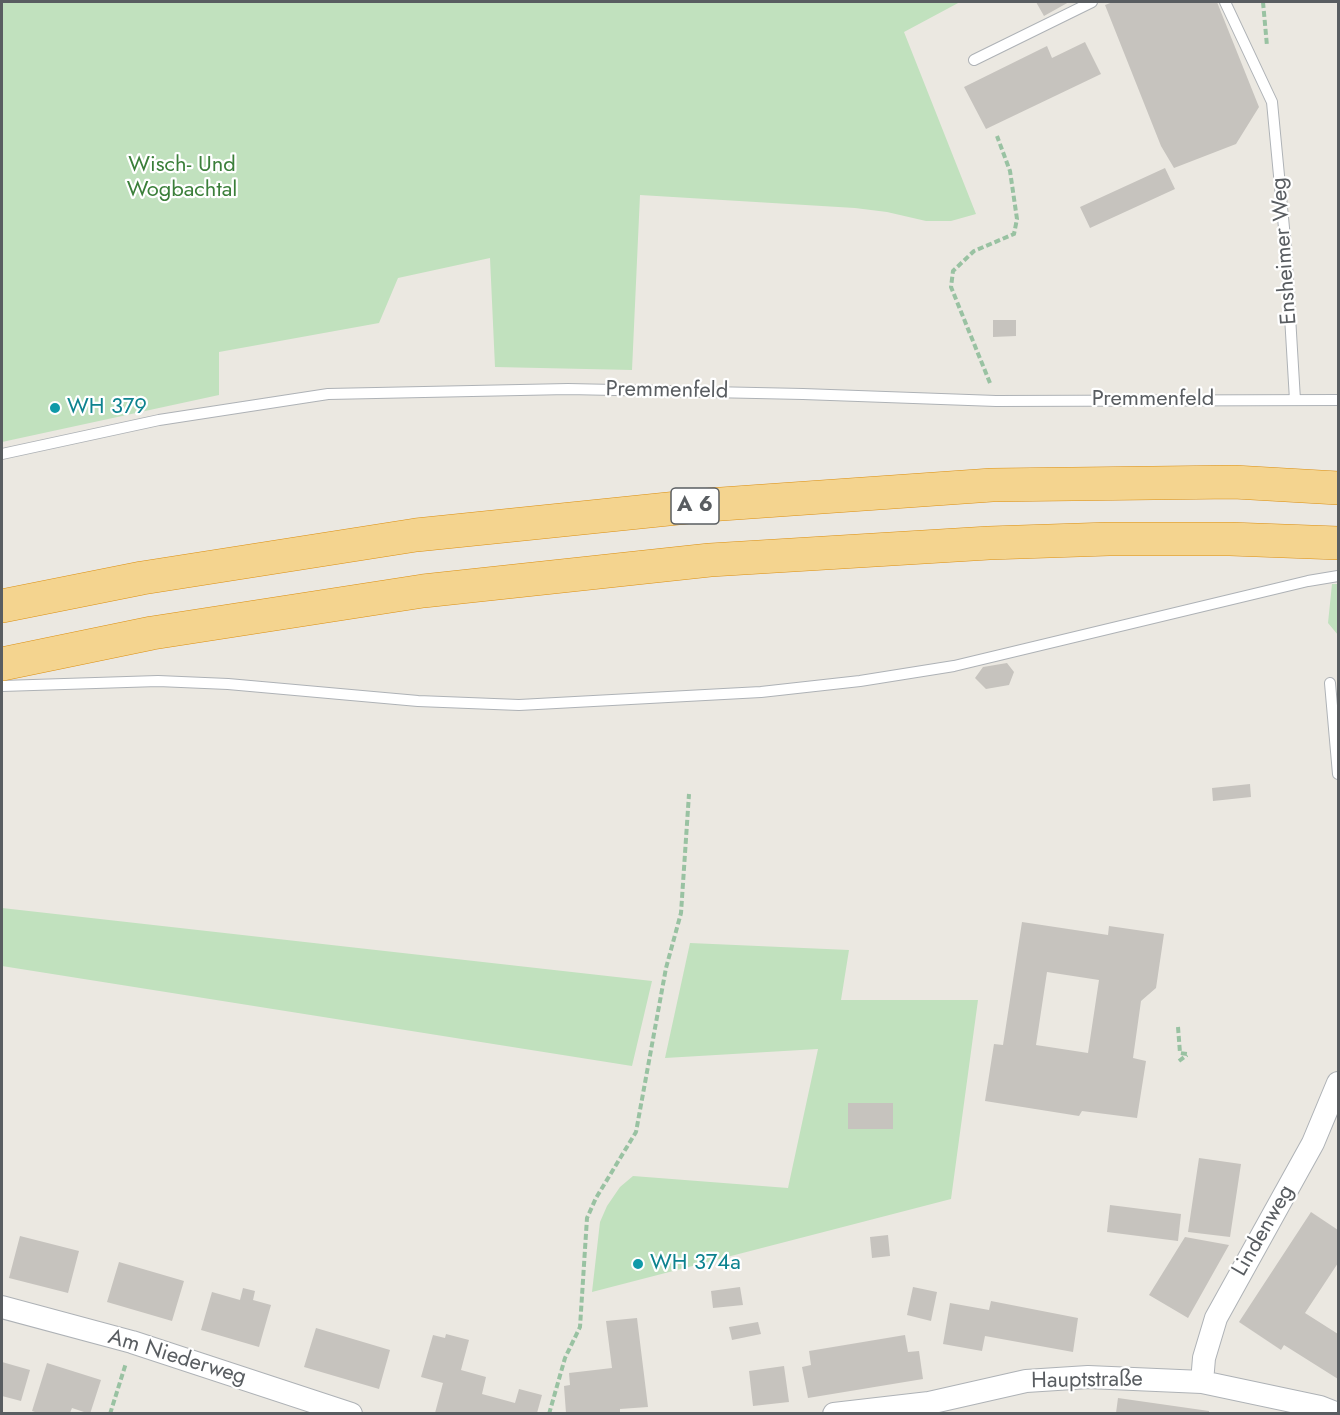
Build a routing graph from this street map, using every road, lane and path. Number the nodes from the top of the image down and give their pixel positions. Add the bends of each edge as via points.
1 (1092, 2) edge
2 (1226, 2) edge
3 (974, 60) dead end
4 (997, 136) dead end
5 (996, 400) junction
6 (1295, 400) junction
7 (1338, 400) edge
8 (2, 454) edge
9 (1338, 488) edge
10 (1338, 543) edge
11 (1338, 576) edge
12 (2, 606) edge
13 (2, 664) edge
14 (1330, 683) dead end
15 (2, 686) edge
16 (1338, 774) edge
17 (689, 794) dead end
18 (1178, 1027) dead end
19 (1179, 1061) dead end
20 (1338, 1083) edge
21 (2, 1307) edge
22 (132, 1342) junction
23 (1202, 1382) junction
24 (110, 1413) edge
25 (351, 1413) edge
26 (549, 1413) edge
27 (834, 1413) edge
28 (1338, 1413) edge

1 - 3 lane
2 - 6 lane, Ensheimer Weg via 1272,102
4 - 5 path via 1010,171 1017,219 1014,234 968,255 953,271 951,286
5 - 6 lane, Premmenfeld
5 - 8 lane, Premmenfeld via 568,389 328,394 159,420
6 - 7 lane, Premmenfeld
9 - 12 highway, A 6 via 1234,482 992,485 707,505 416,535 142,578
10 - 13 highway via 1230,539 989,543 710,560 423,591 152,633
11 - 15 lane via 954,666 760,692 519,705 158,681
14 - 16 lane
17 - 26 path via 681,913 666,968 636,1132 587,1218 580,1327
18 - 19 path via 1180,1053 1187,1054
20 - 23 street, Lindenweg via 1313,1143 1216,1318 1204,1358
21 - 22 street, Am Niederweg
22 - 24 path
22 - 25 street, Am Niederweg
23 - 27 street, Hauptstraße via 1054,1378 929,1403
23 - 28 street, Hauptstraße

